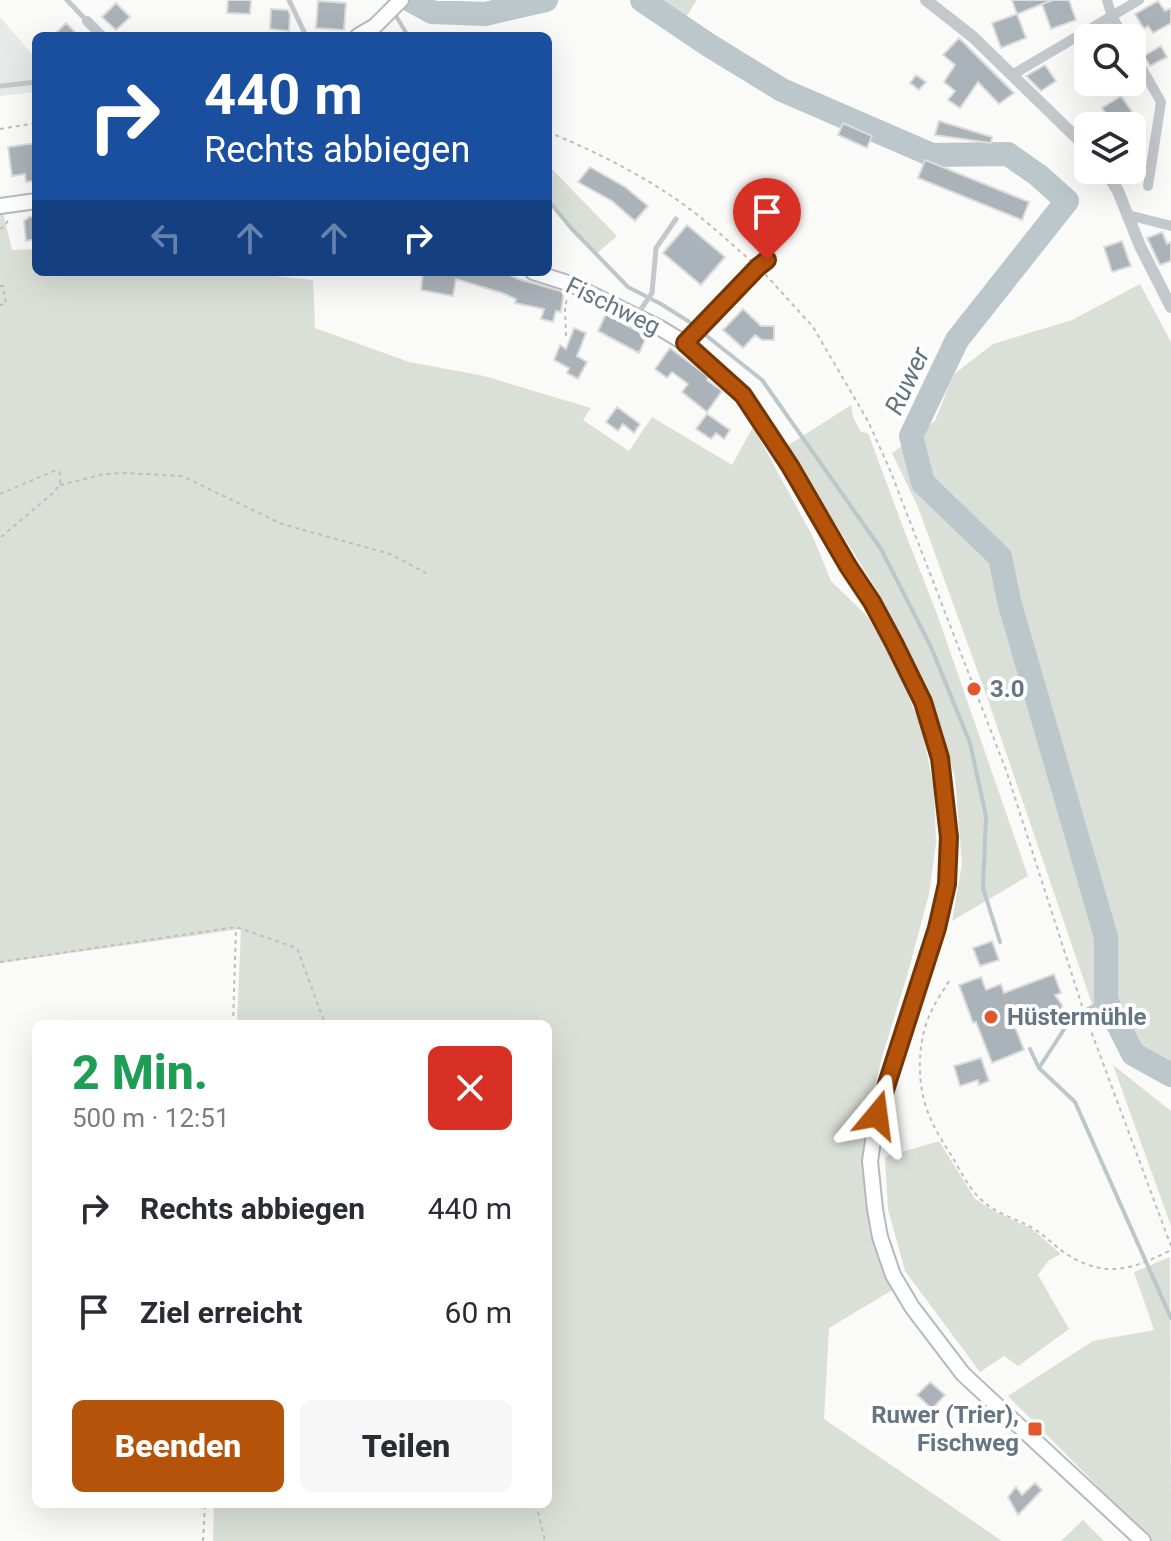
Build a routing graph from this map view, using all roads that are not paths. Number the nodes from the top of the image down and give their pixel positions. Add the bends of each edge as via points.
1 (67, 0) edge
2 (289, 0) edge
3 (401, 0) edge
4 (926, 0) edge
5 (1107, 0) edge
6 (1139, 0) edge
7 (1112, 17) junction
8 (87, 21) joint
9 (1116, 24) edge
10 (98, 32) edge
11 (304, 32) edge
12 (365, 32) edge
13 (1012, 75) junction
14 (1146, 76) edge
15 (32, 82) edge
16 (0, 86) edge
17 (1074, 135) edge
18 (1114, 184) edge
19 (1148, 186) dead end
20 (32, 202) edge
21 (0, 206) edge
22 (1128, 215) junction
23 (676, 219) dead end
24 (1171, 226) edge
25 (767, 260) dead end
26 (546, 276) edge
27 (1171, 307) edge
28 (636, 316) junction
29 (690, 338) junction
30 (1143, 1541) edge

1 - 8 lane
2 - 11 lane
3 - 12 main road
4 - 13 street
5 - 7 street
6 - 7 street
7 - 9 street
7 - 13 street
8 - 10 street
13 - 17 street
14 - 19 street via 1161,102
15 - 16 lane
18 - 22 street
20 - 21 main road
22 - 24 street
22 - 27 street
23 - 28 lane via 656,248 652,293
25 - 29 lane
26 - 28 main road, Fischweg
28 - 29 main road, Fischweg
29 - 30 main road, Fischweg via 743,395 872,602 923,702 940,758 949,837 947,884 877,1115 870,1161 880,1237 893,1275 963,1374

